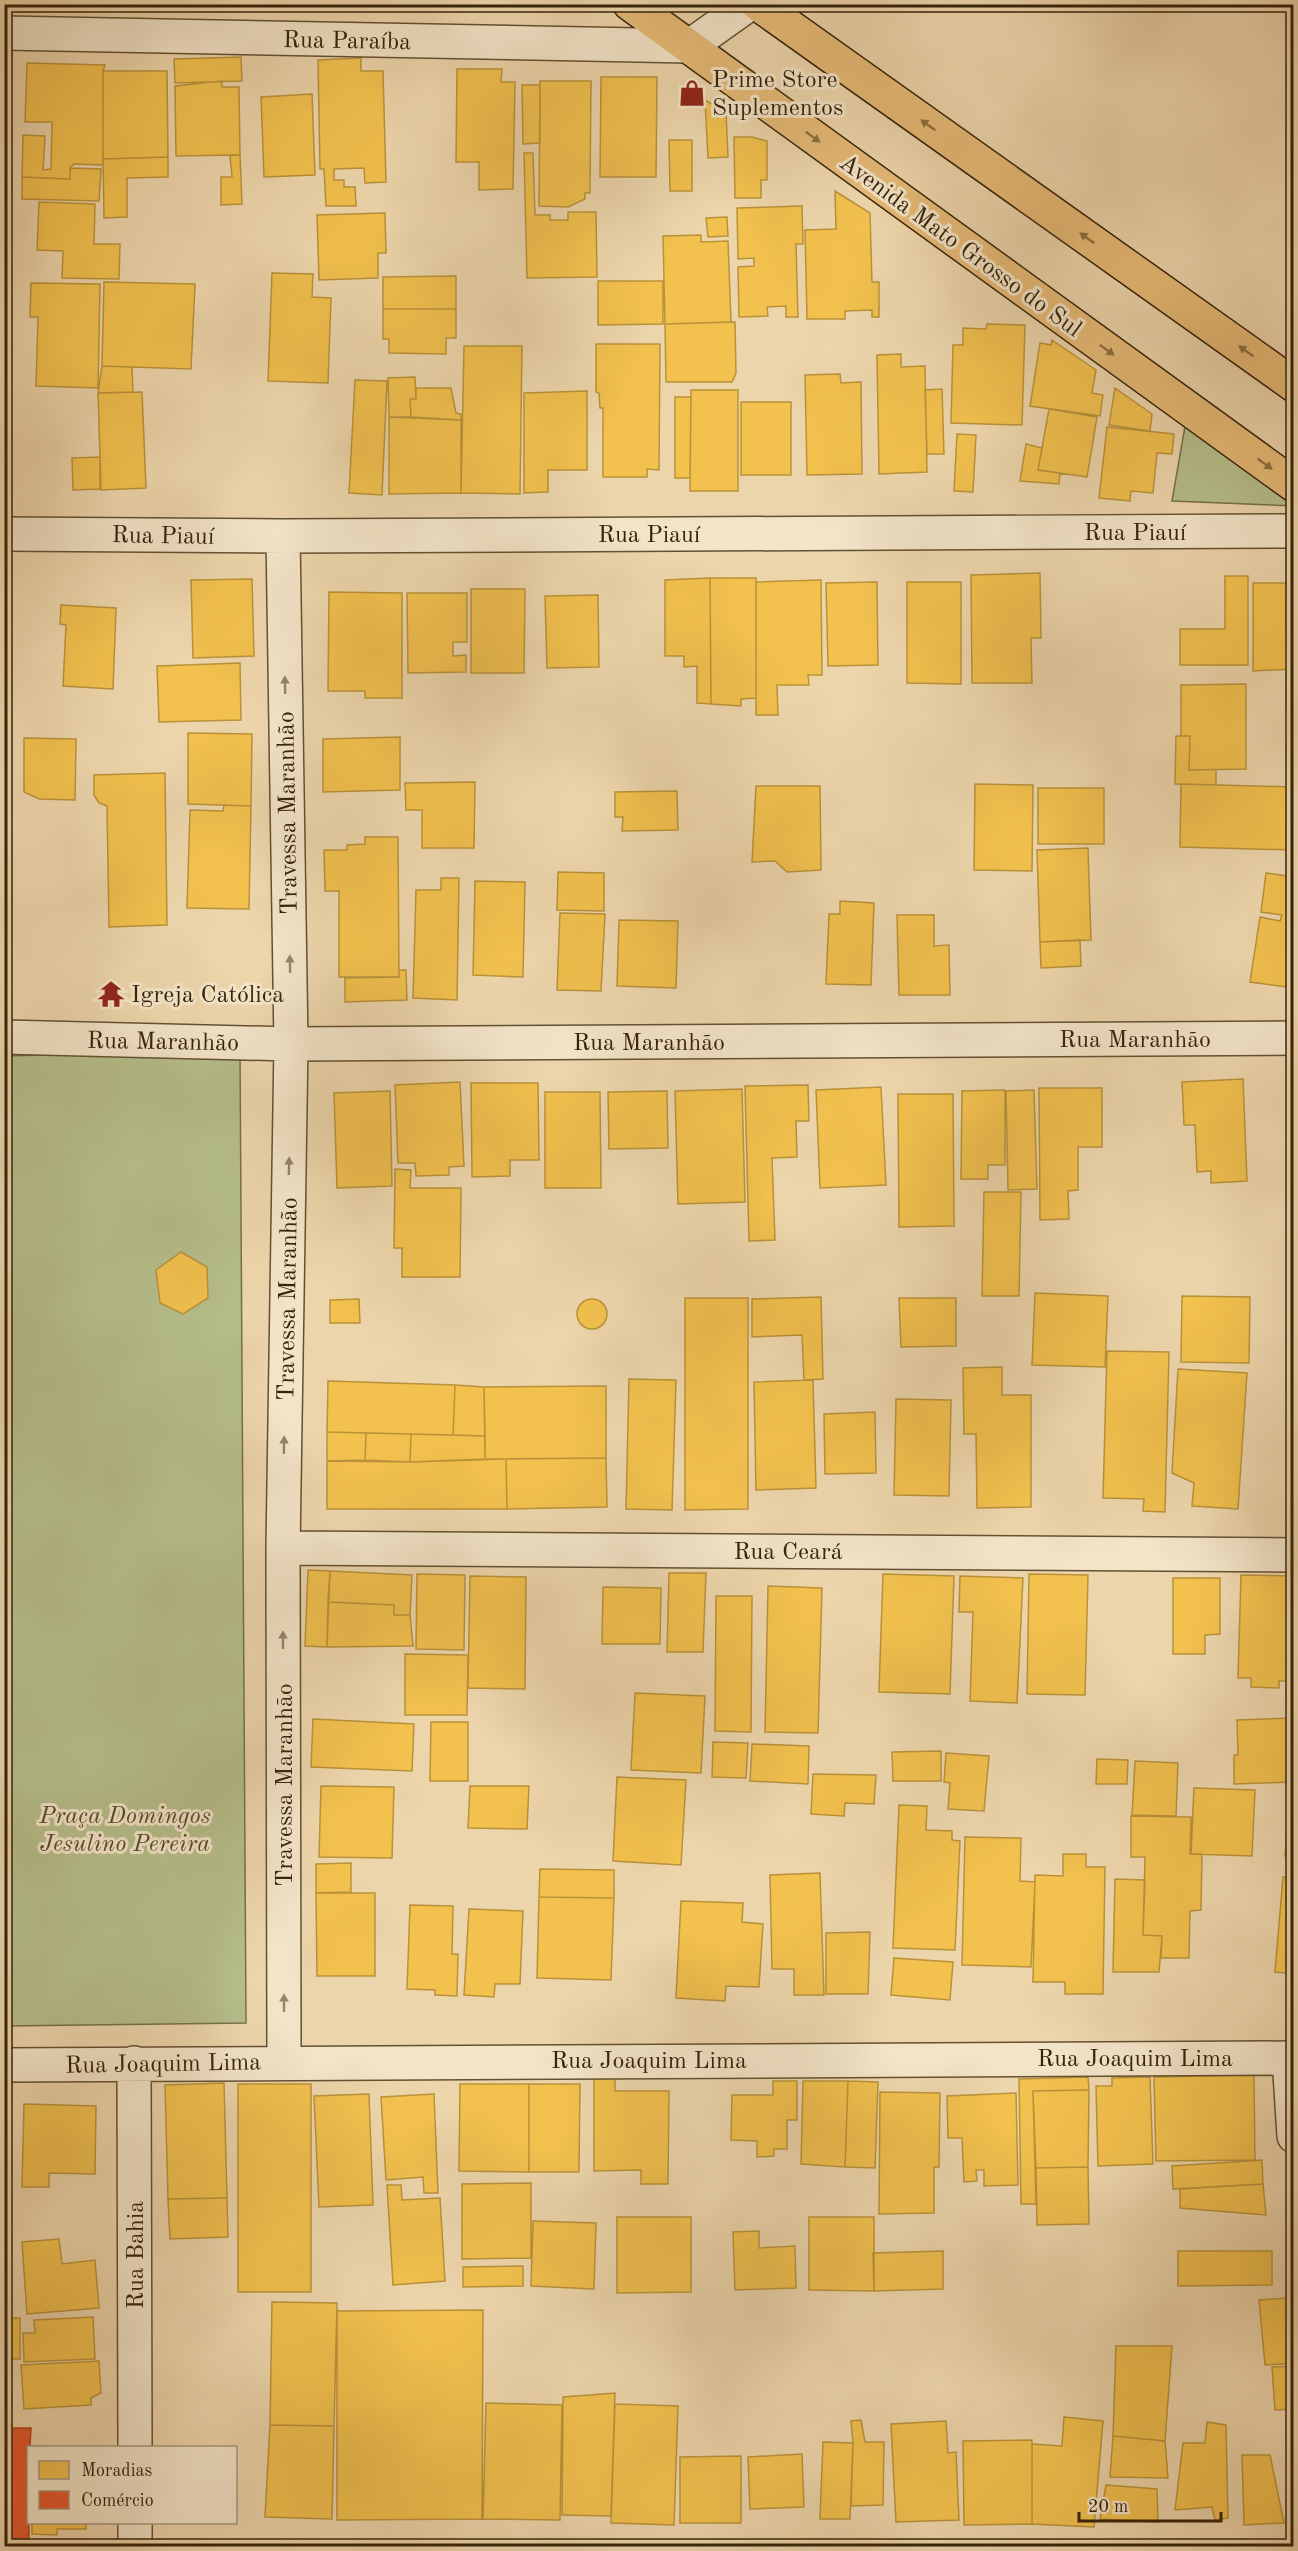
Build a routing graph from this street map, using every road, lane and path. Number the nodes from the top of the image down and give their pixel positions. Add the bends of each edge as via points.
1 (630, 4) edge
2 (749, 4) edge
3 (758, 4) edge
4 (4, 33) edge
5 (690, 46) junction
6 (1293, 385) edge
7 (1293, 484) edge
8 (1293, 531) edge
9 (4, 534) edge
10 (283, 536) junction
11 (4, 1037) edge
12 (1293, 1038) edge
13 (291, 1044) junction
14 (283, 1548) junction
15 (1293, 1555) edge
16 (1291, 2058) edge
17 (284, 2062) junction
18 (134, 2063) junction
19 (4, 2065) edge
20 (1293, 2136) edge
21 (135, 2446) edge
22 (135, 2524) edge
23 (135, 2547) edge

1 - 5 main road, Avenida Mato Grosso do Sul
2 - 5 street
6 -> 3 main road
4 - 5 street, Rua Paraíba
5 -> 7 main road, Avenida Mato Grosso do Sul
8 - 10 street, Rua Piauí
9 - 10 street, Rua Piauí
13 -> 10 street, Travessa Maranhão
11 - 13 street, Rua Maranhão
12 - 13 street, Rua Maranhão
14 -> 13 street, Travessa Maranhão
14 - 15 street, Rua Ceará
17 -> 14 street, Travessa Maranhão
16 - 17 street, Rua Joaquim Lima
16 - 20 street
17 - 18 street, Rua Joaquim Lima
18 - 19 street, Rua Joaquim Lima
18 - 21 street, Rua Bahia
22 - 23 street

